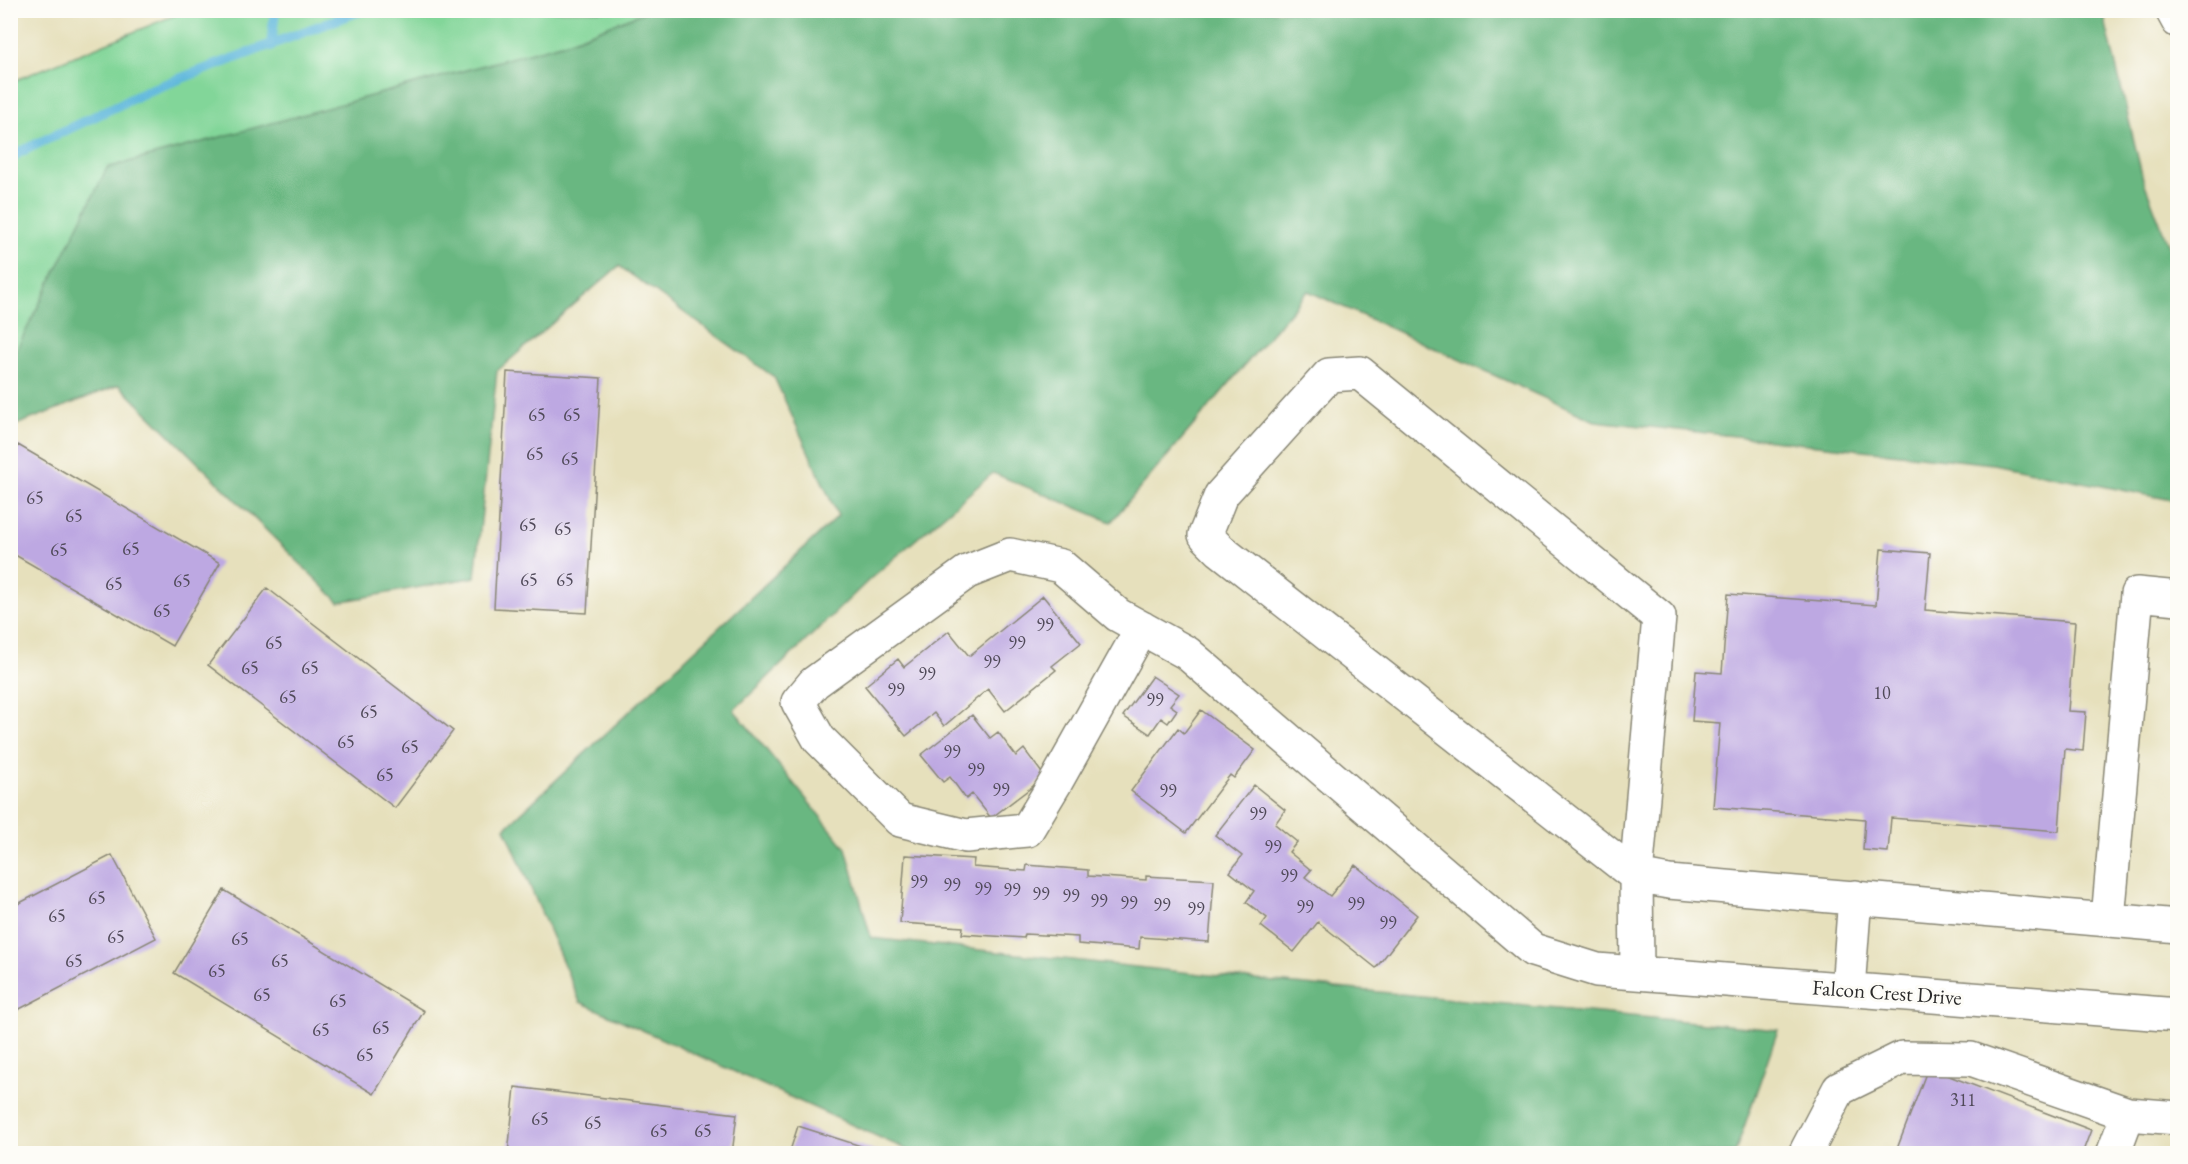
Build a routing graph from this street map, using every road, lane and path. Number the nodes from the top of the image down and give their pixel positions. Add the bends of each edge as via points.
1 (2172, 10) edge
2 (2178, 21) edge
3 (2178, 598) edge
4 (1142, 628) junction
5 (1636, 876) junction
6 (1855, 897) junction
7 (2108, 920) junction
8 (2178, 926) edge
9 (1637, 973) junction
10 (1848, 989) junction
11 (2178, 1015) edge
12 (2128, 1114) junction
13 (2178, 1118) edge
14 (1805, 1154) edge
15 (2113, 1154) edge

1 - 2 street
3 - 7 street via 2137,594
4 - 4 street, Falcon Crest Drive via 1118,615 1061,566 1010,555 967,572 814,683 798,702 819,739 900,820 966,836 1027,830
4 - 9 street, Falcon Crest Drive via 1186,652 1533,951 1597,970
5 - 5 street via 1205,535 1221,495 1329,375 1360,373 1659,617
5 - 6 street
5 - 9 street
6 - 7 street
6 - 10 street
7 - 8 street
9 - 10 street, Falcon Crest Drive
10 - 11 street, Falcon Crest Drive
12 - 13 street
12 - 14 street via 1971,1059 1902,1058 1839,1089
12 - 15 street

